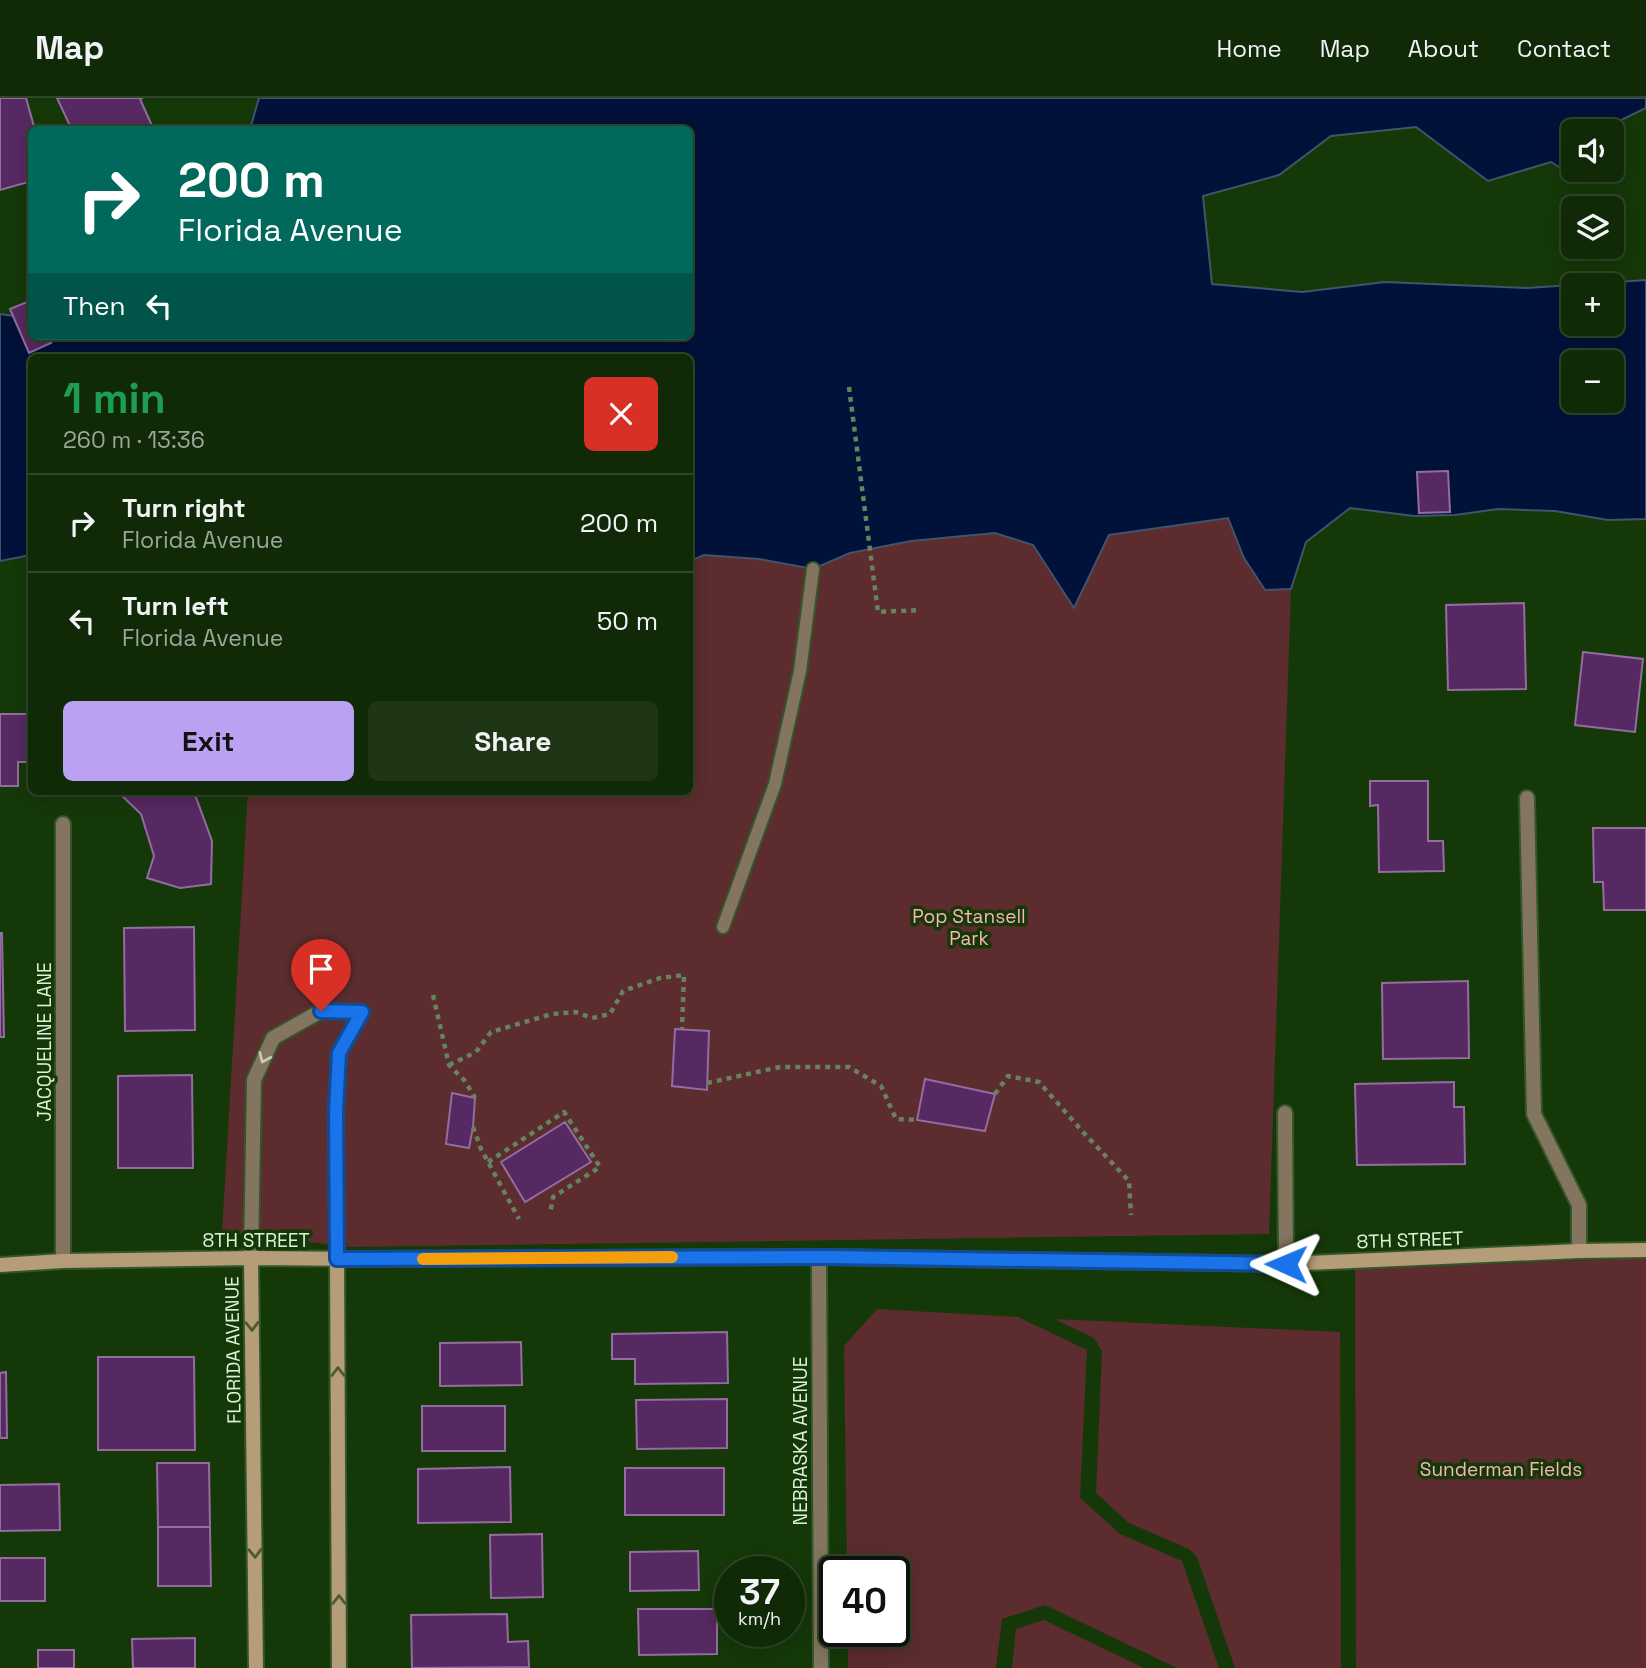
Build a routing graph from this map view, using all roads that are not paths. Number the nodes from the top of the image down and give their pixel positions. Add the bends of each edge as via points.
1 (813, 569) dead end
2 (1527, 799) dead end
3 (63, 824) dead end
4 (723, 927) dead end
5 (1285, 1113) dead end
6 (1646, 1250) edge
7 (1579, 1251) junction
8 (819, 1257) junction
9 (251, 1258) junction
10 (337, 1259) junction
11 (63, 1261) junction
12 (1286, 1264) junction
13 (0, 1265) edge
14 (256, 1668) edge
15 (339, 1668) edge
16 (821, 1668) edge

1 - 4 lane via 800,671 775,784
2 - 7 street via 1534,1114 1580,1205
3 - 11 street, JACQUELINE LANE
5 - 12 street
6 - 7 street, 8TH STREET
7 - 12 street, 8TH STREET
8 - 10 street, 8TH STREET
8 - 12 street, 8TH STREET
8 - 16 street, NEBRASKA AVENUE
9 - 10 street, 8TH STREET
10 -> 9 street, FLORIDA AVENUE via 339,1053 362,1012 321,1011 273,1038 254,1080
9 - 11 street, 8TH STREET
9 -> 14 street, FLORIDA AVENUE
15 -> 10 street, FLORIDA AVENUE
11 - 13 street, 8TH STREET

